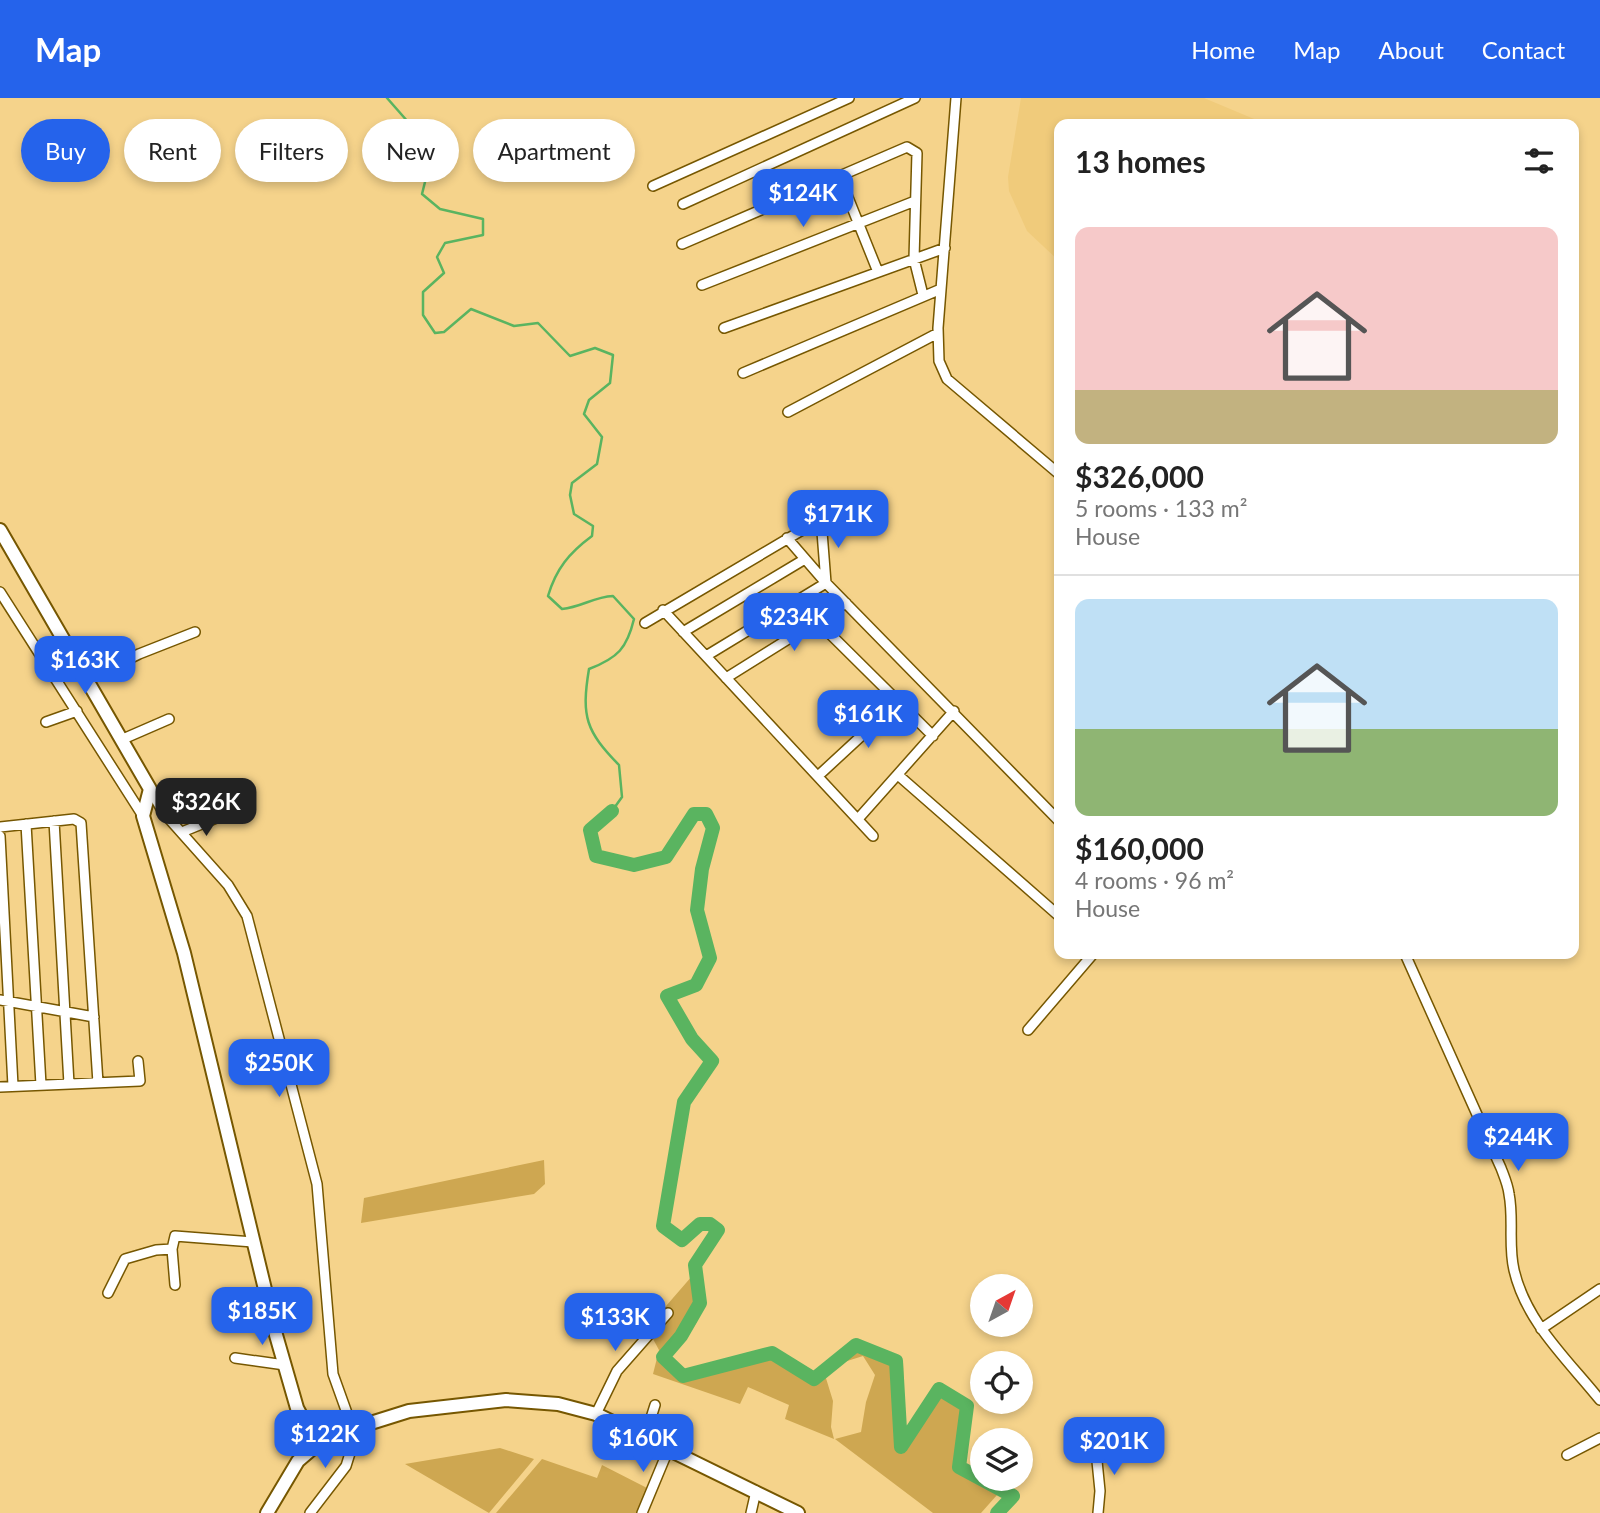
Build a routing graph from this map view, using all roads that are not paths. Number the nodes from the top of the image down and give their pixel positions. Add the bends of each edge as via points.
1 (849, 98) edge
2 (915, 98) edge
3 (956, 98) edge
4 (839, 175) junction
5 (653, 186) dead end
6 (915, 201) junction
7 (683, 204) dead end
8 (860, 223) junction
9 (682, 244) dead end
10 (945, 248) junction
11 (914, 259) junction
12 (878, 272) junction
13 (702, 285) dead end
14 (941, 289) junction
15 (923, 295) junction
16 (724, 328) dead end
17 (938, 333) junction
18 (743, 373) dead end
19 (788, 412) dead end
20 (1054, 470) edge
21 (0, 530) edge
22 (787, 538) junction
23 (805, 559) junction
24 (826, 583) junction
25 (0, 592) edge
26 (846, 603) junction
27 (663, 610) junction
28 (817, 621) junction
29 (645, 623) dead end
30 (195, 632) dead end
31 (683, 632) junction
32 (66, 644) junction
33 (41, 656) junction
34 (706, 656) junction
35 (726, 677) junction
36 (88, 679) junction
37 (897, 703) junction
38 (77, 711) junction
39 (954, 711) junction
40 (169, 719) dead end
41 (46, 722) dead end
42 (933, 736) junction
43 (123, 739) junction
44 (898, 775) junction
45 (818, 776) junction
46 (150, 789) junction
47 (143, 816) junction
48 (1054, 816) edge
49 (219, 817) dead end
50 (858, 819) junction
51 (54, 821) junction
52 (26, 824) junction
53 (0, 827) edge
54 (182, 832) junction
55 (0, 836) edge
56 (873, 836) dead end
57 (1054, 912) edge
58 (1089, 959) edge
59 (1407, 959) edge
60 (4, 1000) edge
61 (37, 1007) junction
62 (65, 1012) junction
63 (94, 1017) junction
64 (1028, 1030) dead end
65 (138, 1061) dead end
66 (98, 1083) junction
67 (69, 1084) junction
68 (41, 1085) junction
69 (13, 1086) junction
70 (0, 1087) edge
71 (253, 1242) junction
72 (172, 1249) junction
73 (175, 1285) dead end
74 (1600, 1289) edge
75 (108, 1293) dead end
76 (668, 1313) dead end
77 (1541, 1329) junction
78 (235, 1358) dead end
79 (285, 1365) junction
80 (1600, 1400) edge
81 (655, 1405) dead end
82 (596, 1414) junction
83 (352, 1427) junction
84 (645, 1437) junction
85 (1600, 1438) edge
86 (1095, 1441) dead end
87 (316, 1443) junction
88 (669, 1448) junction
89 (1567, 1455) dead end
90 (756, 1491) junction
91 (267, 1513) edge
92 (310, 1513) edge
93 (642, 1513) edge
94 (751, 1513) edge
95 (798, 1513) edge
96 (1098, 1513) edge

1 - 5 street
2 - 7 street
3 - 10 street
4 - 6 street via 901,148 913,149 917,153
4 - 8 street
4 - 9 street
6 - 8 street
6 - 11 street
8 - 12 street
8 - 13 street
10 - 11 street
10 - 14 street
11 - 12 street
11 - 15 street
12 - 16 street
14 - 15 street
14 - 17 street
15 - 18 street
17 - 19 street
17 - 20 street via 939,361 947,379
21 - 32 street
22 - 23 street
22 - 24 street via 821,519
22 - 27 street
23 - 24 street
23 - 31 street
24 - 26 street
24 - 34 street
25 - 33 street
26 - 28 street
26 - 39 street
27 - 29 street
27 - 31 street
28 - 35 street
28 - 37 street
30 - 36 street
31 - 34 street
32 - 33 street
32 - 36 street
33 - 38 street
34 - 35 street
35 - 45 street
36 - 43 street
37 - 42 street
37 - 45 street
38 - 41 street
38 - 47 street
39 - 42 street
39 - 48 street
40 - 43 street
42 - 44 street
43 - 46 street
44 - 50 street
44 - 57 street
45 - 50 street
46 - 47 street
46 - 54 street
47 - 71 street via 184,953
49 - 54 street
50 - 56 street
51 - 52 street
51 - 62 street
51 - 63 street via 81,823
52 - 53 street
52 - 61 street
54 - 83 street via 228,885 250,926 317,1184 333,1374
55 - 60 street
58 - 64 street
59 - 77 street via 1501,1168 1510,1194 1514,1272
60 - 61 street
60 - 69 street
61 - 62 street
61 - 68 street
62 - 63 street
62 - 67 street
63 - 66 street
65 - 66 street via 140,1081
66 - 67 street
67 - 68 street
68 - 69 street
69 - 70 street
71 - 72 street via 187,1234 175,1236
71 - 79 street
72 - 73 street
72 - 75 street via 125,1259
74 - 77 street
76 - 82 street via 617,1371
77 - 80 street
78 - 79 street
79 - 87 street via 298,1408
81 - 84 street
82 - 83 street via 558,1404 492,1401 409,1411
82 - 84 street
83 - 87 street
83 - 92 street via 346,1466
84 - 88 street
85 - 89 street
86 - 96 street
87 - 91 street via 292,1469
88 - 90 street
88 - 93 street
90 - 94 street
90 - 95 street

